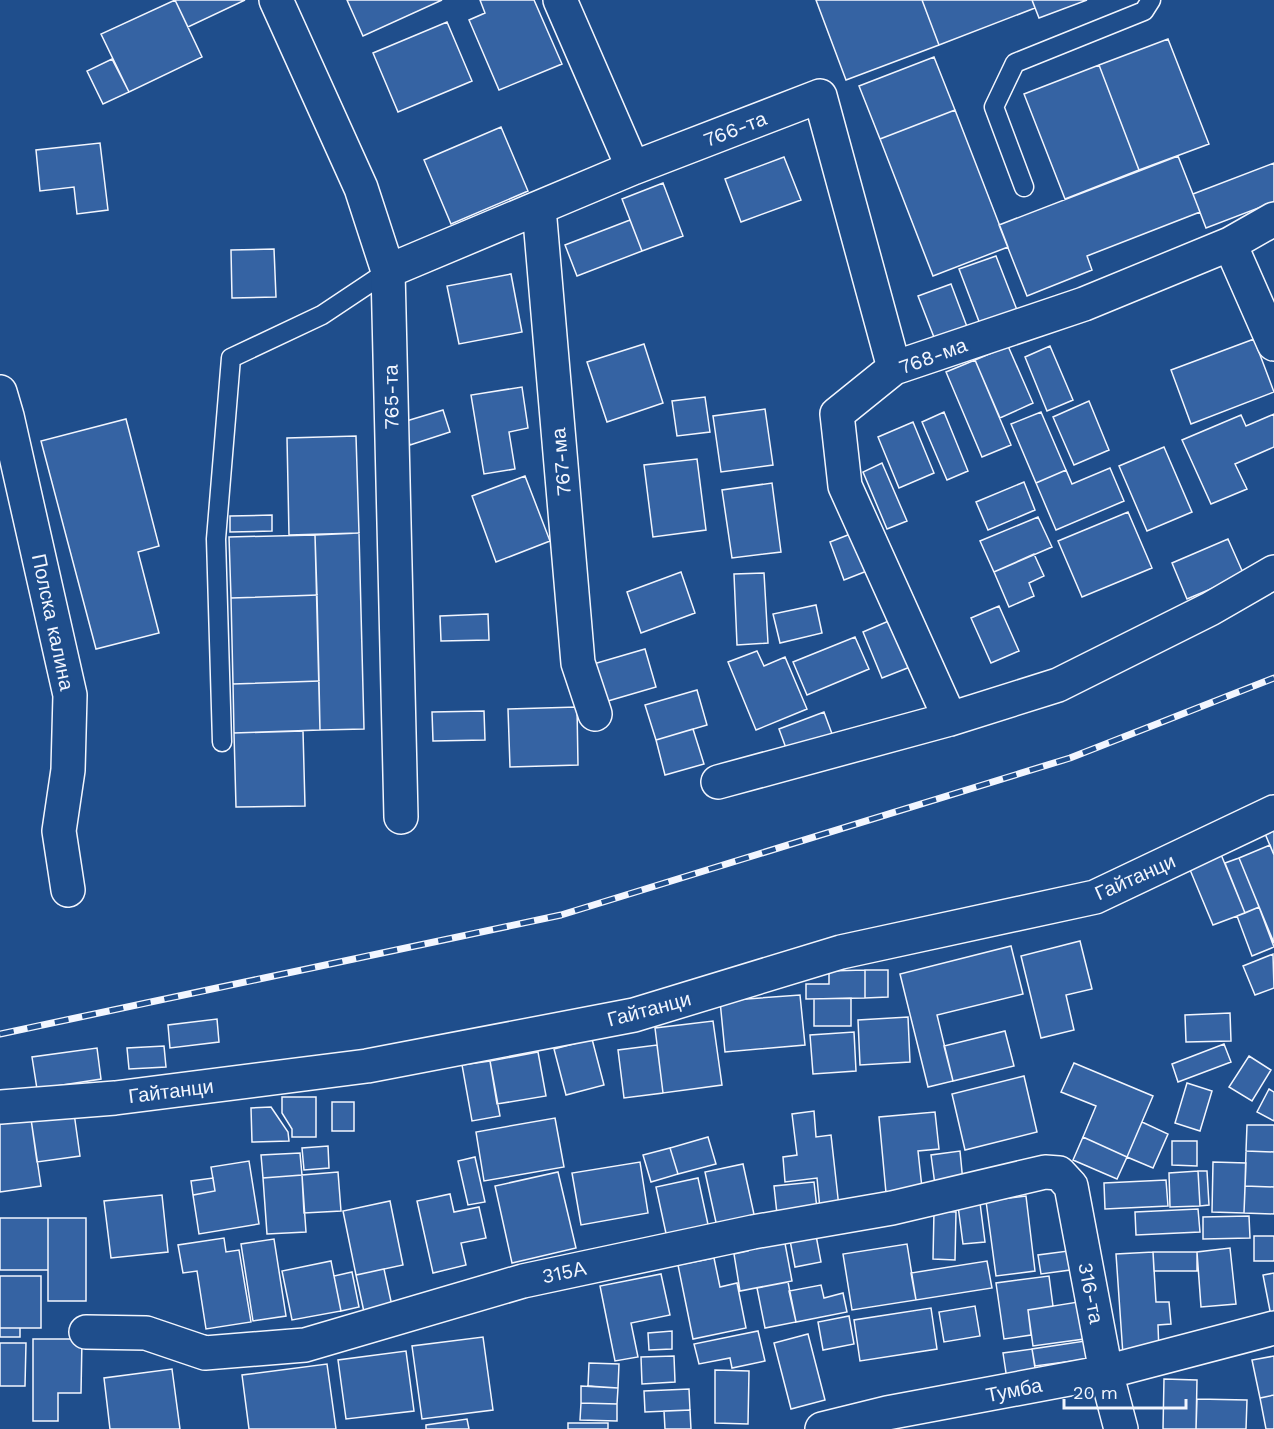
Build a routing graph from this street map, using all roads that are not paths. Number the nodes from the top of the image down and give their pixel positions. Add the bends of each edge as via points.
1 (276, 0) edge
2 (560, 0) edge
3 (1151, 0) edge
4 (633, 168) junction
5 (1024, 187) dead end
6 (539, 208) junction
7 (1274, 219) edge
8 (1230, 244) junction
9 (388, 272) junction
10 (1274, 344) edge
11 (894, 368) junction
12 (0, 392) edge
13 (1274, 572) edge
14 (595, 714) dead end
15 (950, 718) junction
16 (222, 742) dead end
17 (718, 783) dead end
18 (1274, 812) edge
19 (401, 818) dead end
20 (69, 890) dead end
21 (0, 1107) edge
22 (1045, 1172) joint
23 (1274, 1328) edge
24 (86, 1332) dead end
25 (1106, 1372) junction
26 (822, 1429) edge
27 (1121, 1429) edge

1 - 9 street, 765-та via 361,188
2 - 4 street
3 - 5 lane via 1144,11 1015,63 994,107
4 - 6 street, 766-та
4 - 11 street, 766-та via 820,96
6 - 9 street, 766-та
6 - 14 street, 767-ма via 578,663
7 - 8 street, 768-ма
8 - 10 street
8 - 11 street, 768-ма via 1084,304
9 - 16 lane via 322,315 231,358 216,539
9 - 19 street, 765-та
11 - 15 street, 768-ма via 837,414 845,486
12 - 20 street, Полска калина via 70,695 68,770 59,831
13 - 15 street via 1210,609 1058,685
15 - 17 street
18 - 21 street, Гайтанци via 1095,897 841,952 634,1016 368,1066 115,1098
22 - 24 street, 315А via 892,1208 753,1232 523,1281 305,1345 205,1353 146,1333
22 - 25 street, 316-та via 1059,1173 1071,1186
23 - 25 street, Тумба
25 - 26 street, Тумба
25 - 27 street, 316-та

